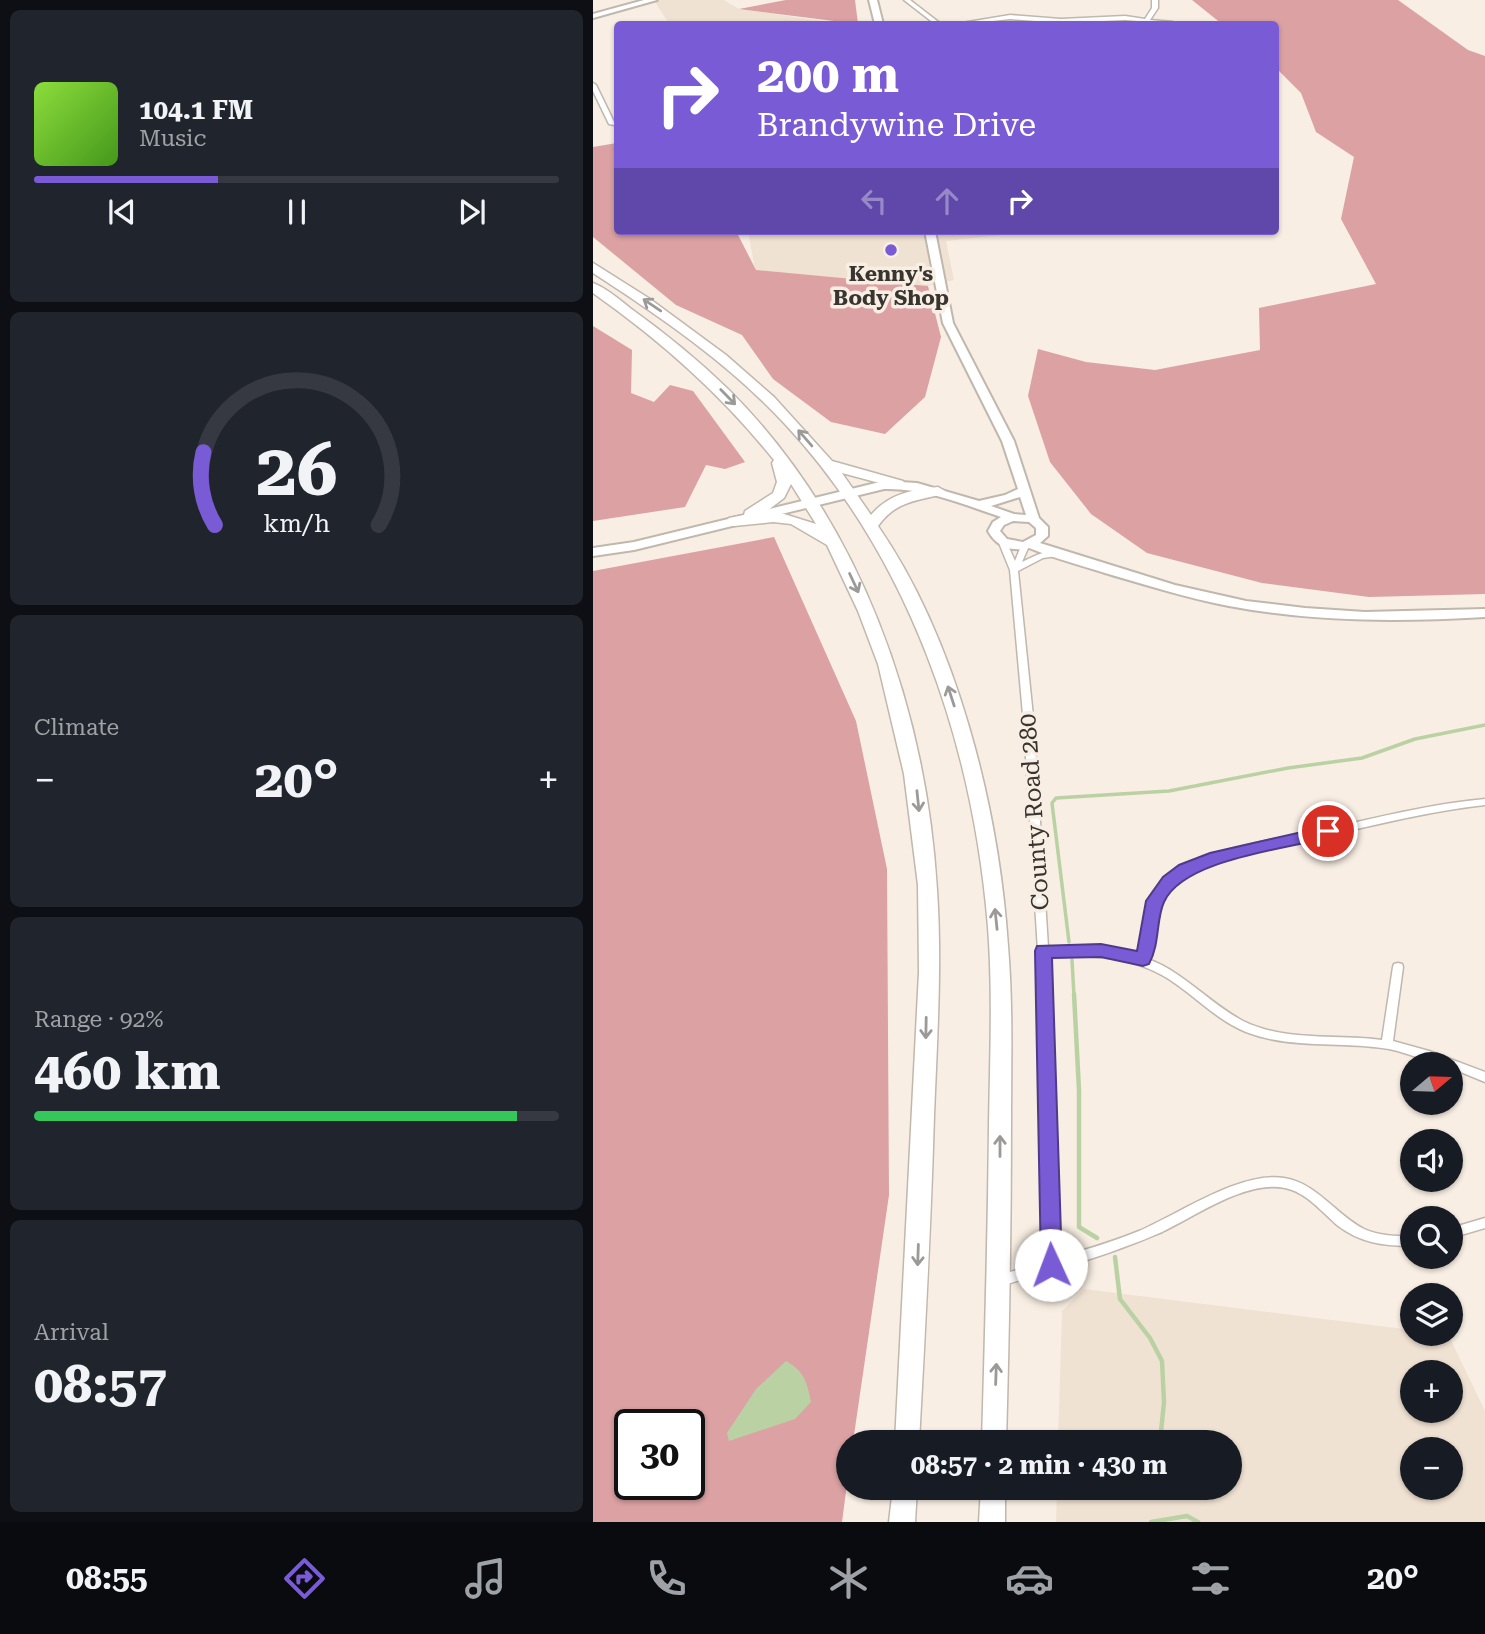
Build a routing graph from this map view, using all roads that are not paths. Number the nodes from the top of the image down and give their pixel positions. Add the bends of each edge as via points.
1 (653, 0) edge
2 (873, 0) edge
3 (907, 0) edge
4 (1155, 0) edge
5 (593, 16) edge
6 (1148, 19) junction
7 (878, 21) edge
8 (934, 21) edge
9 (981, 21) edge
10 (1061, 21) edge
11 (1061, 21) edge
12 (1158, 21) edge
13 (593, 85) edge
14 (612, 124) dead end
15 (931, 235) edge
16 (596, 268) edge
17 (593, 287) edge
18 (770, 446) junction
19 (827, 464) junction
20 (898, 484) junction
21 (938, 491) junction
22 (1023, 491) junction
23 (848, 492) junction
24 (955, 498) junction
25 (810, 502) junction
26 (976, 505) junction
27 (1014, 517) junction
28 (1033, 519) junction
29 (734, 521) junction
30 (870, 527) junction
31 (995, 527) junction
32 (1033, 542) junction
33 (1003, 543) junction
34 (839, 551) junction
35 (593, 552) edge
36 (1054, 554) junction
37 (1095, 565) junction
38 (1015, 570) junction
39 (1485, 613) edge
40 (1485, 802) edge
41 (1043, 951) junction
42 (1143, 959) junction
43 (1398, 967) dead end
44 (1387, 1045) junction
45 (1485, 1077) edge
46 (1485, 1223) edge
47 (1463, 1229) edge
48 (1400, 1241) edge
49 (1051, 1265) junction
50 (998, 1280) junction
51 (908, 1430) edge
52 (994, 1430) edge

1 - 5 main road
2 - 7 main road
3 - 8 street
4 - 6 street
6 - 10 street
6 - 12 street
9 - 11 street via 1010,17
13 - 14 street
15 - 22 main road via 948,323 1008,441
19 -> 16 highway via 752,383 707,345
17 -> 18 highway via 679,350
18 - 25 highway
18 - 29 highway via 785,485 770,505
19 - 20 highway
19 - 23 highway
20 - 21 main road
20 - 23 main road
21 - 24 main road
21 - 30 highway via 890,503
22 - 26 main road
22 - 27 main road
22 - 28 main road
23 - 25 main road
23 - 30 highway
24 - 26 main road
24 - 31 main road
25 - 29 main road
25 - 34 highway
26 - 27 main road
27 - 28 main road
27 - 31 main road
28 - 32 main road via 1042,527
29 - 34 highway via 798,519
29 - 35 main road
50 -> 30 highway via 998,953 987,842 968,751 932,642 899,573
31 - 33 main road via 995,535
32 - 33 main road
32 - 36 main road
32 - 37 main road
32 - 38 street
33 - 38 street
34 -> 51 highway via 871,620 897,697 915,778 928,891 926,1050
36 - 37 main road
36 - 38 street via 1030,560
37 - 39 main road via 1199,595 1298,612 1419,617
38 - 41 street, County Road 280
40 - 42 street via 1423,810 1293,839 1185,869 1154,901
41 - 42 street via 1101,950
41 - 49 street, County Road 280
42 - 44 street via 1224,1016 1252,1030 1289,1039
43 - 44 street
44 - 45 street
46 - 47 street
48 - 49 street via 1360,1233 1305,1191 1284,1182 1225,1195 1142,1235
49 - 50 street
52 -> 50 highway

